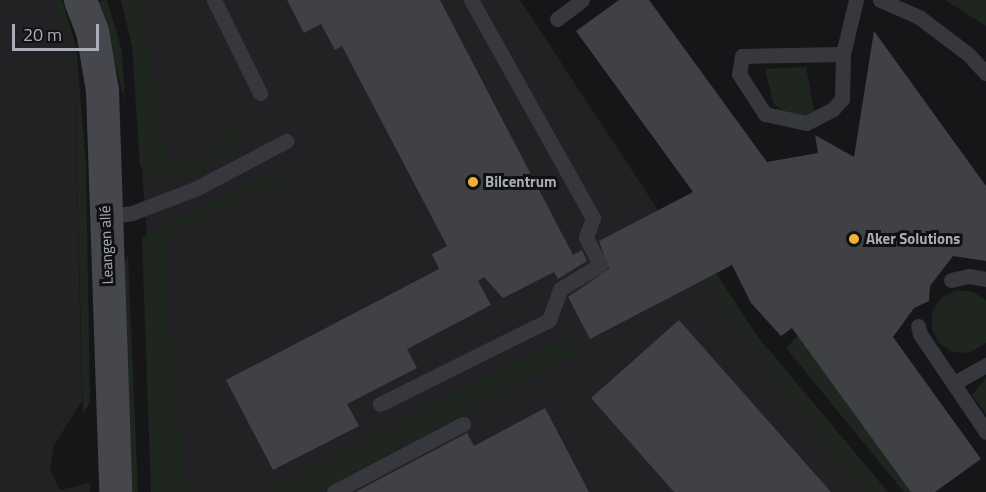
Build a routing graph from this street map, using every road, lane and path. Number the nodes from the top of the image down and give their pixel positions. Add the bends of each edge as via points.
1 (80, 0) edge
2 (214, 0) edge
3 (471, 0) edge
4 (582, 0) edge
5 (856, 0) edge
6 (880, 0) edge
7 (557, 19) dead end
8 (843, 54) junction
9 (986, 73) edge
10 (260, 93) dead end
11 (286, 141) dead end
12 (105, 216) junction
13 (986, 279) edge
14 (951, 280) dead end
15 (918, 326) dead end
16 (986, 365) edge
17 (954, 383) junction
18 (380, 404) dead end
19 (463, 424) dead end
20 (986, 432) edge
21 (115, 492) edge
22 (334, 492) edge

1 - 12 street, Leangen allé via 92,31 102,90
2 - 10 lane
3 - 18 lane via 593,218 586,237 600,265 560,289 549,320
4 - 7 lane
5 - 8 lane
6 - 9 lane via 919,17
8 - 8 lane via 742,56 739,74 765,114 806,123 833,110 842,99
11 - 12 lane via 197,188 132,213
12 - 21 street, Leangen allé
13 - 14 lane via 969,276
15 - 17 lane
16 - 17 lane
17 - 20 lane
19 - 22 lane

